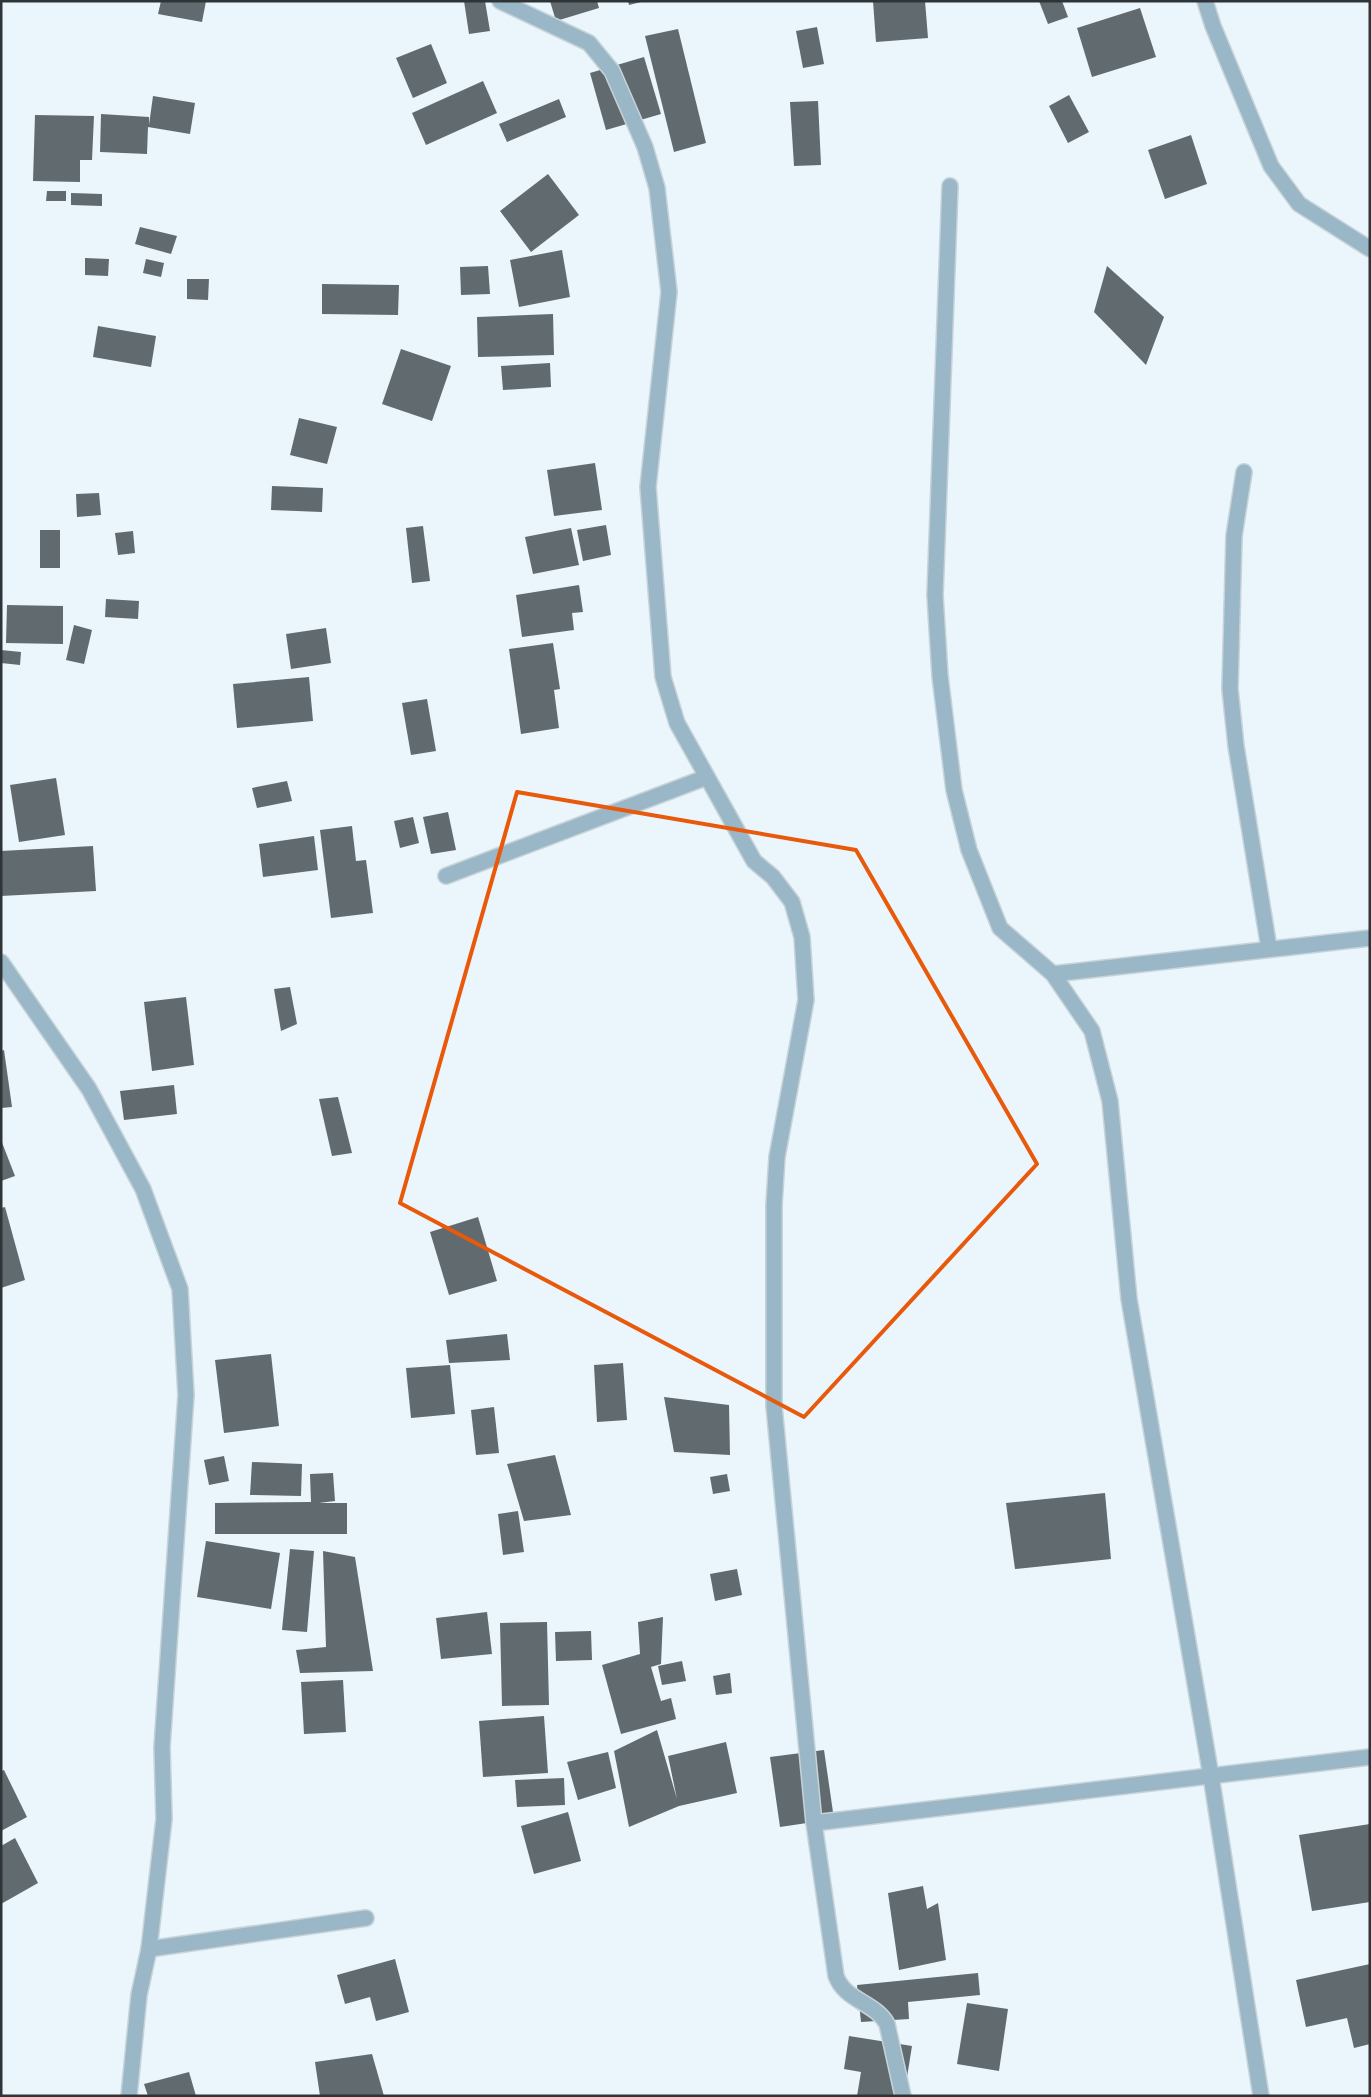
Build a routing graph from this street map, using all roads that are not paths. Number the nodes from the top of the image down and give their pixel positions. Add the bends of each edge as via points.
1 (500, 1) edge
2 (1205, 1) edge
3 (950, 186) dead end
4 (1370, 249) edge
5 (1244, 472) dead end
6 (707, 777) junction
7 (446, 876) dead end
8 (1370, 938) edge
9 (1270, 948) junction
10 (1, 962) edge
11 (1053, 974) junction
12 (1370, 1757) edge
13 (1211, 1776) junction
14 (814, 1823) junction
15 (366, 1918) dead end
16 (149, 1949) junction
17 (129, 2096) edge
18 (903, 2096) edge
19 (1260, 2096) edge

1 - 6 street via 589,43 612,71 645,147 657,188 669,292 648,487 662,677 677,722
2 - 4 street via 1271,166 1299,204
3 - 11 street via 935,595 940,676 952,771 969,850 1000,928
5 - 9 street via 1234,536 1230,689 1236,746
6 - 7 street
6 - 14 street via 754,861 792,902 802,937 806,1000 777,1158 774,1205 774,1406
8 - 9 street
9 - 11 street
10 - 16 street via 89,1089 143,1188 180,1289 186,1395 162,1747 164,1819
11 - 13 street via 1092,1031 1110,1101 1129,1299
12 - 13 street
13 - 14 street
13 - 19 street
14 - 18 street via 836,1976 845,1992 873,2008 885,2020
15 - 16 street
16 - 17 street via 139,1995

